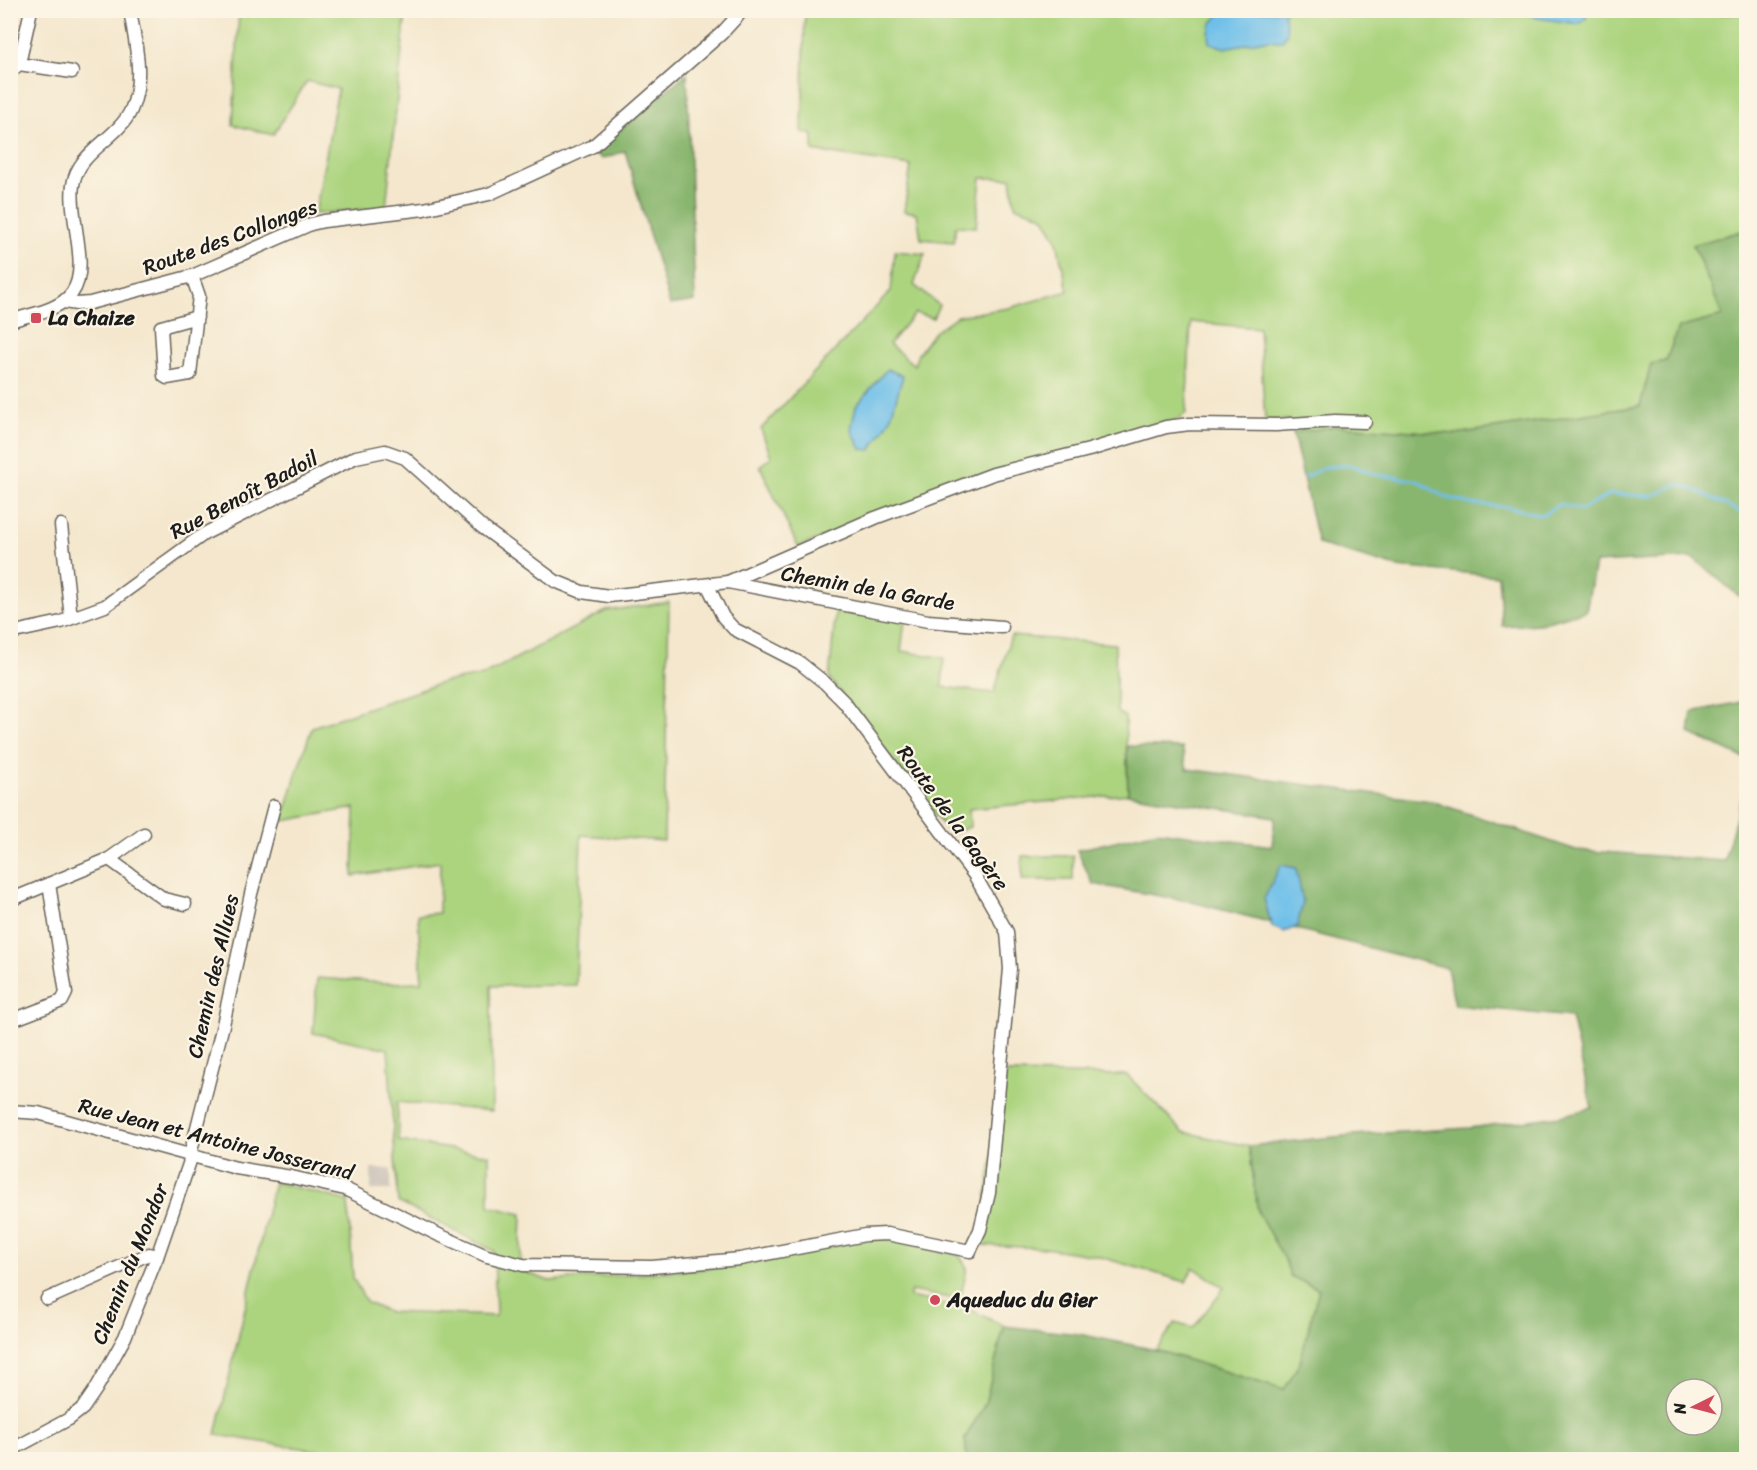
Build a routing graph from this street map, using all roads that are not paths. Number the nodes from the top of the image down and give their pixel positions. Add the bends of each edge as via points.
1 (31, 10) edge
2 (130, 10) edge
3 (743, 10) edge
4 (15, 68) edge
5 (72, 72) dead end
6 (192, 276) junction
7 (64, 302) junction
8 (197, 317) junction
9 (10, 321) edge
10 (1365, 422) dead end
11 (61, 525) dead end
12 (728, 582) junction
13 (708, 586) junction
14 (71, 618) junction
15 (1002, 627) dead end
16 (10, 633) edge
17 (274, 806) dead end
18 (144, 834) dead end
19 (109, 859) junction
20 (49, 884) junction
21 (10, 900) edge
22 (185, 904) dead end
23 (10, 1021) edge
24 (10, 1111) edge
25 (190, 1155) junction
26 (970, 1251) joint
27 (157, 1257) junction
28 (46, 1299) dead end
29 (14, 1450) edge

1 - 4 street
2 - 7 street via 138,80 135,98 122,124 94,149 79,168 73,184 79,275 73,292
3 - 6 street, Route des Collonges via 593,146 489,194 424,209 317,223
4 - 5 street
6 - 7 street, Route des Collonges via 90,303
6 - 8 street via 199,296
7 - 9 street, Route des Collonges
8 - 8 street via 190,374 167,378 161,327
10 - 12 street via 1167,427 993,474 875,518
11 - 14 street
12 - 13 street
12 - 15 street, Chemin de la Garde via 928,621
13 - 14 street, Rue Benoît Badoil via 609,596 582,592 555,580 482,526 405,458 385,451 356,458 204,534 105,606
13 - 26 street, Route de la Gagère via 723,617 734,629 800,663 844,702 975,876 1007,932 1010,969 989,1194
14 - 16 street, Rue Benoît Badoil
17 - 25 street, Chemin des Allues
18 - 19 street
19 - 20 street
19 - 22 street via 164,899
20 - 21 street
20 - 23 street via 66,993 62,1001
24 - 25 street, Rue Jean et Antoine Josserand via 38,1113
25 - 26 street, Rue Jean et Antoine Josserand via 345,1190 487,1256 523,1265 652,1267 740,1258 887,1234
25 - 27 street, Chemin du Mondor
27 - 28 street via 149,1254
27 - 29 street, Chemin du Mondor via 125,1337 83,1408

